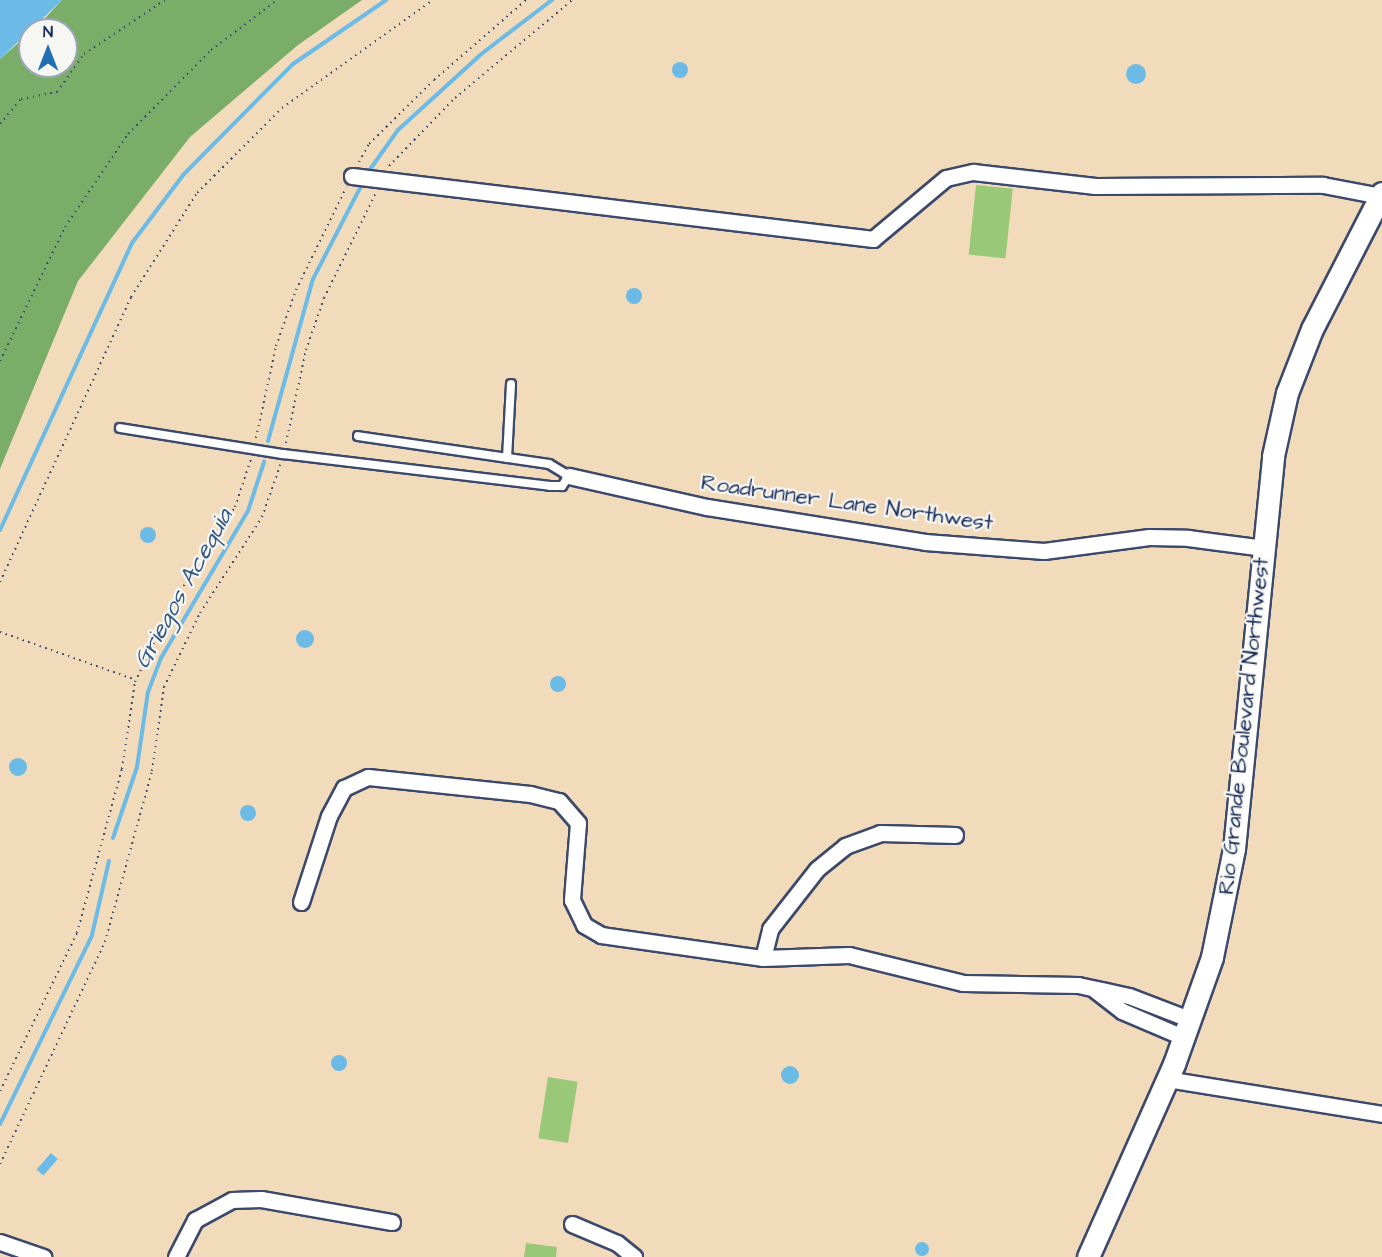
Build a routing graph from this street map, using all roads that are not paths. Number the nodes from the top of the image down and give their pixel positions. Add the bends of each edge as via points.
1 (355, 176) road end
2 (1381, 194) edge
3 (511, 384) dead end
4 (120, 428) dead end
5 (358, 436) dead end
6 (507, 458) junction
7 (569, 476) junction
8 (1264, 548) junction
9 (955, 835) dead end
10 (301, 902) dead end
11 (763, 958) junction
12 (1189, 1029) junction
13 (1167, 1079) junction
14 (1382, 1114) edge
15 (392, 1222) dead end
16 (572, 1224) dead end
17 (0, 1242) edge
18 (43, 1257) edge
19 (176, 1257) edge
20 (634, 1257) edge
21 (1088, 1257) edge

1 - 2 street via 873,239 946,178 973,172 1095,186 1323,185
2 - 8 street, Rio Grande Boulevard Northwest via 1312,329 1287,393
3 - 6 lane
4 - 7 lane via 283,454 550,486 562,486
5 - 6 lane
6 - 7 lane via 549,464
7 - 8 street, Roadrunner Lane Northwest via 707,507 925,542 1044,551 1149,537
8 - 12 street, Rio Grande Boulevard Northwest via 1233,858
9 - 11 street via 880,833 845,846 817,869 770,928
10 - 11 street via 329,816 344,788 368,777 530,794 559,801 578,823 572,900 589,929 611,937
11 - 12 street via 849,956 963,983 1092,988 1122,1011
12 - 13 street, Rio Grande Boulevard Northwest
13 - 14 street
13 - 21 street, Rio Grande Boulevard Northwest
15 - 19 street via 261,1200 232,1200 195,1220
16 - 20 street via 617,1243
17 - 18 street

